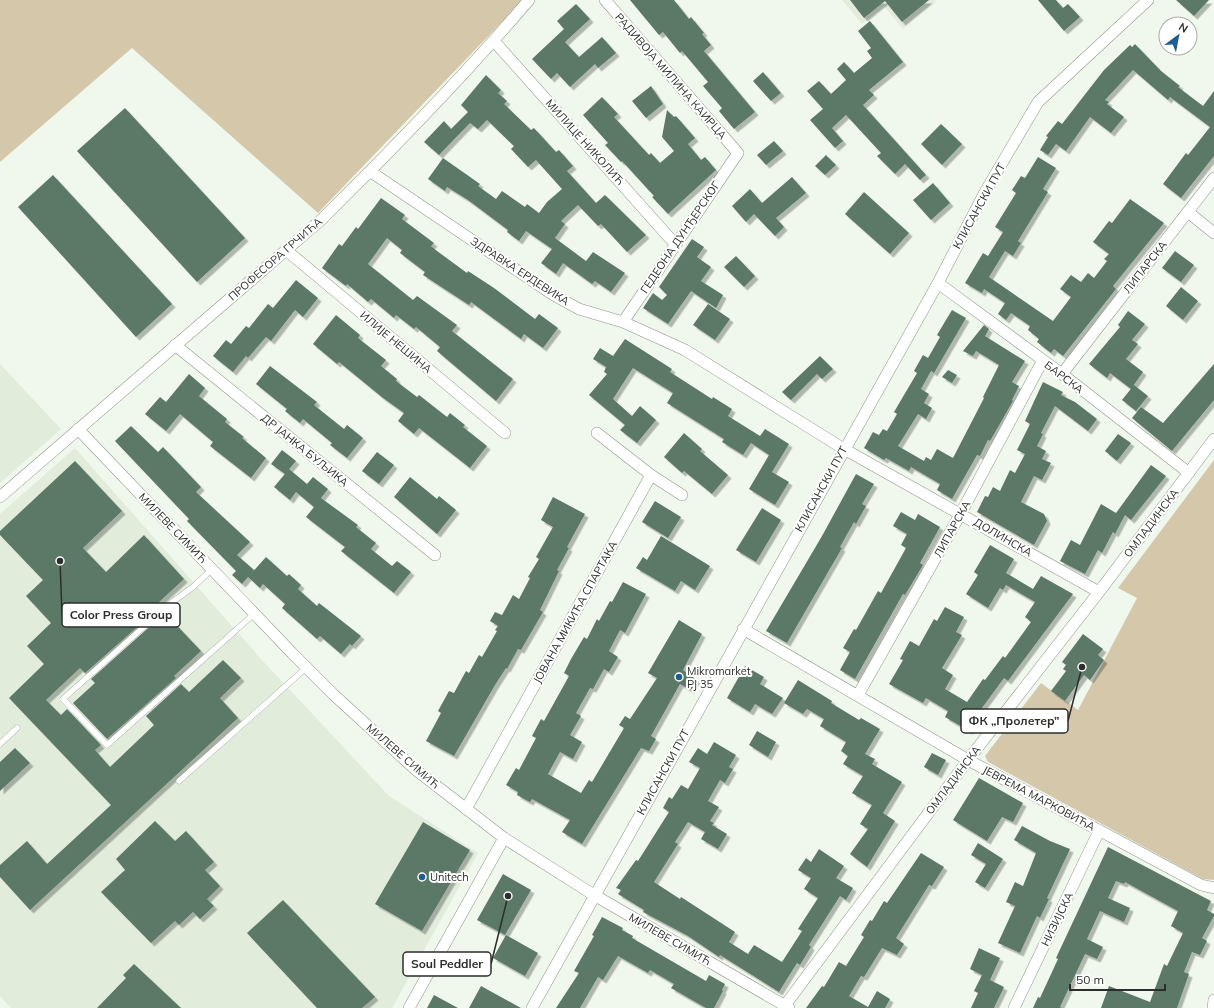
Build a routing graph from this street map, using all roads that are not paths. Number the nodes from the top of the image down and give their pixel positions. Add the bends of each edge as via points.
1 (529, 0) edge
2 (605, 0) edge
3 (1148, 0) edge
4 (494, 41) junction
5 (738, 153) joint
6 (371, 172) junction
7 (1214, 178) edge
8 (1188, 212) junction
9 (1214, 233) edge
10 (675, 244) junction
11 (286, 250) junction
12 (938, 283) junction
13 (623, 322) junction
14 (175, 345) junction
15 (1043, 360) junction
16 (1062, 374) junction
17 (78, 429) junction
18 (506, 433) dead end
19 (597, 433) dead end
20 (1214, 439) edge
21 (844, 449) junction
22 (1189, 473) junction
23 (651, 475) junction
24 (682, 495) dead end
25 (0, 497) edge
26 (961, 513) junction
27 (435, 555) dead end
28 (212, 569) junction
29 (1099, 592) junction
30 (254, 614) junction
31 (743, 629) junction
32 (306, 668) junction
33 (858, 695) junction
34 (18, 728) dead end
35 (0, 744) edge
36 (968, 760) junction
37 (179, 782) dead end
38 (466, 809) junction
39 (1099, 831) junction
40 (504, 838) junction
41 (1214, 888) edge
42 (594, 895) junction
43 (1214, 1000) edge
44 (785, 1007) edge
45 (409, 1008) edge
46 (532, 1008) edge
47 (1014, 1008) edge
48 (1213, 1008) edge

1 - 4 street, ПРОФЕСОРА ГРЧИЋА
2 - 5 street, РАДИВОЈА МИЛИНА КАИРЦА
3 - 12 street, КЛИСАНСКИ ПУТ via 1038,102 985,192
4 - 6 street, ПРОФЕСОРА ГРЧИЋА
4 - 10 street, МИЛИЦЕ НИКОЛИЋ
5 - 10 street, ГЕДЕОНА ДУНЂЕРСКОГ
6 - 11 street, ПРОФЕСОРА ГРЧИЋА
6 - 13 street, ЗДРАВКА ЕРДЕВИКА via 552,294 579,309
7 - 8 street, ЛИПАРСКА
8 - 9 street
8 - 16 street, ЛИПАРСКА
10 - 13 street, ГЕДЕОНА ДУНЂЕРСКОГ
11 - 14 street, ПРОФЕСОРА ГРЧИЋА
11 - 18 street, ИЛИЈЕ НЕШИНА
12 - 15 street, БАРСКА
12 - 21 street, КЛИСАНСКИ ПУТ
13 - 21 street, ЗДРАВКА ЕРДЕВИКА via 685,350
14 - 17 street, ПРОФЕСОРА ГРЧИЋА
14 - 27 street, ДР ЈАНКА БУЉИКА
15 - 16 street, БАРСКА
15 - 26 street, ЛИПАРСКА
16 - 22 street, БАРСКА
17 - 25 street, ПРОФЕСОРА ГРЧИЋА
17 - 28 street, МИЛЕВЕ СИМИЋ
19 - 23 street
20 - 22 street, ОМЛАДИНСКА
21 - 26 street, ДОЛИНСКА
21 - 31 street, КЛИСАНСКИ ПУТ
22 - 29 street, ОМЛАДИНСКА
23 - 24 street
23 - 38 street, ЈОВАНА МИКИЋА СПАРТАКА
26 - 29 street, ДОЛИНСКА
26 - 33 street, ЛИПАРСКА
28 - 30 street, МИЛЕВЕ СИМИЋ
28 - 30 lane via 63,699 107,745
29 - 36 street, ОМЛАДИНСКА
30 - 32 street, МИЛЕВЕ СИМИЋ
31 - 33 street, ЈЕВРЕМА МАРКОВИЋА
31 - 42 street, КЛИСАНСКИ ПУТ
32 - 37 lane
32 - 38 street, МИЛЕВЕ СИМИЋ via 416,770
33 - 36 street, ЈЕВРЕМА МАРКОВИЋА
34 - 35 lane
36 - 39 street, ЈЕВРЕМА МАРКОВИЋА
36 - 44 street, ОМЛАДИНСКА
38 - 40 street, МИЛЕВЕ СИМИЋ
39 - 41 street, ЈЕВРЕМА МАРКОВИЋА via 1201,885
39 - 47 street, НИЗИЈСКА
40 - 42 street, МИЛЕВЕ СИМИЋ
40 - 45 street
42 - 44 street, МИЛЕВЕ СИМИЋ
42 - 46 street, КЛИСАНСКИ ПУТ
43 - 48 street

